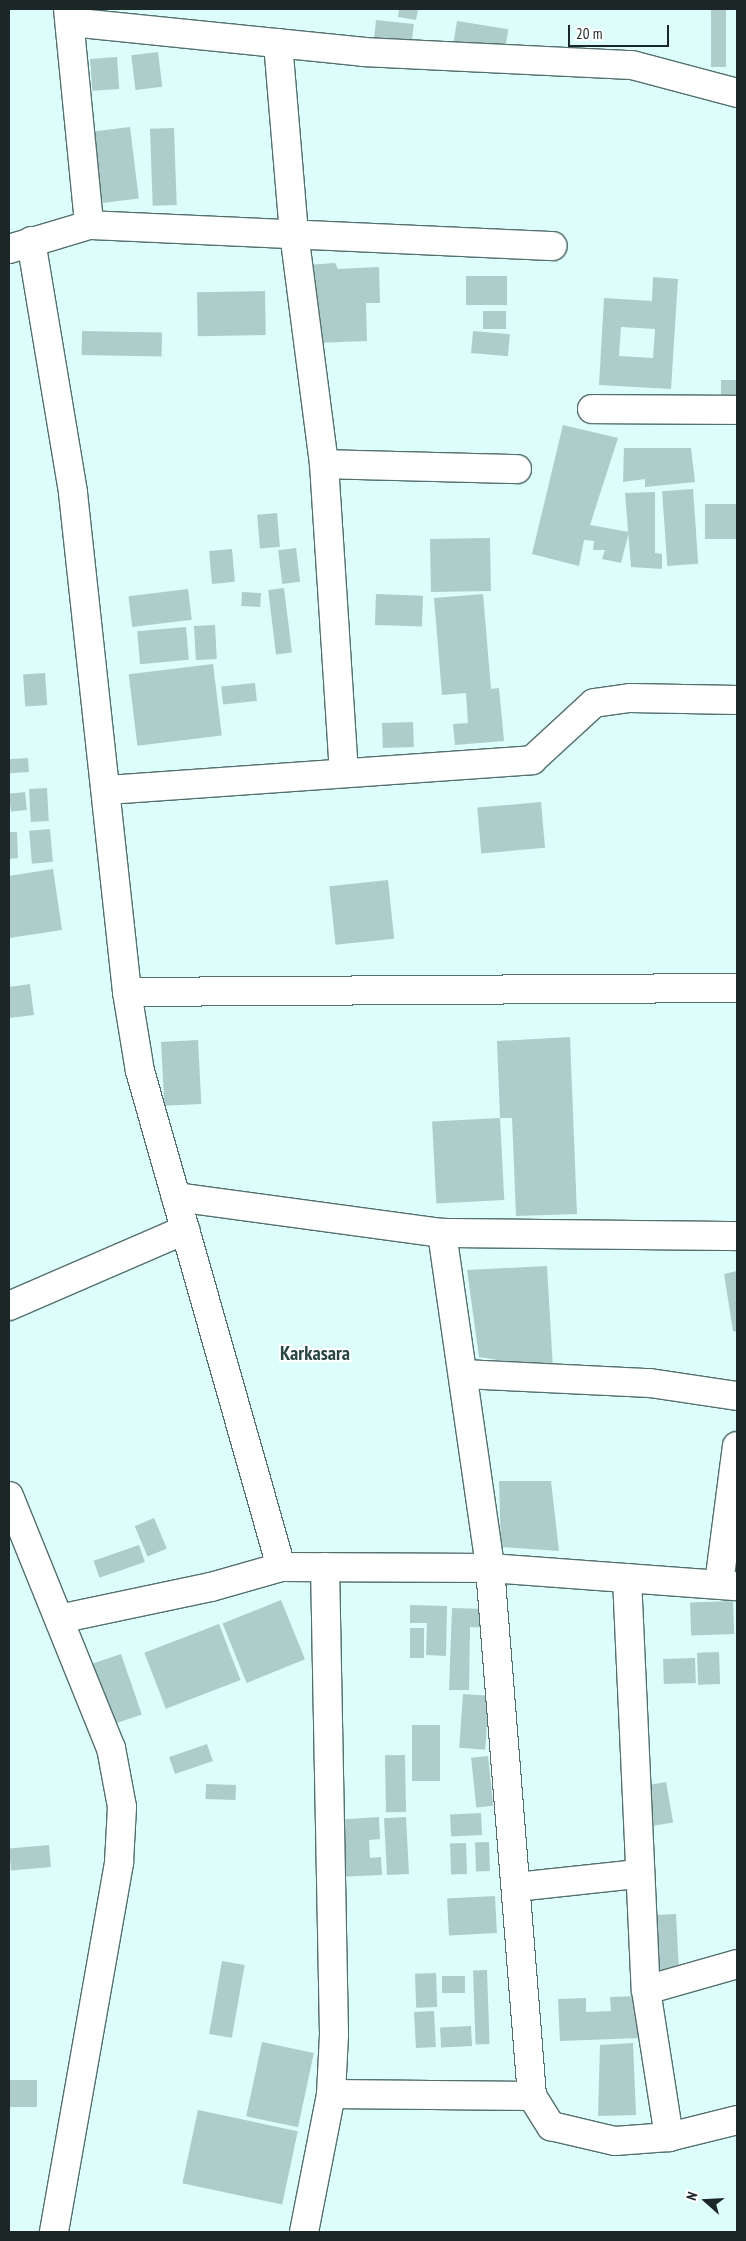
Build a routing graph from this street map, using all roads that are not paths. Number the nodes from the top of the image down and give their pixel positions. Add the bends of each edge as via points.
1 (69, 15) edge
2 (278, 43) junction
3 (737, 93) edge
4 (89, 226) junction
5 (294, 233) junction
6 (20, 245) edge
7 (553, 246) dead end
8 (592, 409) dead end
9 (737, 410) edge
10 (324, 464) junction
11 (517, 469) dead end
12 (737, 700) edge
13 (344, 771) junction
14 (107, 790) junction
15 (737, 988) edge
16 (127, 992) junction
17 (176, 1197) junction
18 (185, 1230) junction
19 (442, 1233) junction
20 (737, 1236) edge
21 (9, 1306) edge
22 (463, 1374) junction
23 (737, 1396) edge
24 (737, 1446) edge
25 (9, 1496) edge
26 (281, 1567) junction
27 (325, 1567) junction
28 (490, 1568) junction
29 (627, 1578) junction
30 (728, 1585) edge
31 (59, 1620) junction
32 (638, 1874) junction
33 (516, 1887) junction
34 (737, 1964) edge
35 (646, 1990) junction
36 (331, 2094) junction
37 (532, 2096) junction
38 (737, 2120) edge
39 (669, 2137) junction
40 (54, 2232) edge
41 (304, 2232) edge

1 - 2 street
1 - 4 street
2 - 3 street via 363,52 632,65
2 - 5 street
4 - 5 street
4 - 6 street
5 - 7 street
5 - 10 street
6 - 14 street via 74,493
8 - 9 street
10 - 11 street
10 - 13 street
12 - 13 street via 630,698 594,703 566,725 532,760
13 - 14 street
14 - 16 street
15 - 16 street
16 - 17 street via 140,1071
17 - 18 street
17 - 19 street
18 - 21 street
18 - 26 street
19 - 20 street
19 - 22 street
22 - 23 street via 650,1383
22 - 28 street
24 - 30 street
25 - 31 street
26 - 27 street
26 - 31 street via 211,1587
27 - 28 street
27 - 36 street via 334,2034
28 - 29 street
28 - 33 street
29 - 30 street
29 - 32 street
31 - 40 street via 111,1748 122,1807 119,1863
32 - 33 street
32 - 35 street
33 - 37 street
34 - 35 street
35 - 39 street
36 - 37 street
36 - 41 street
37 - 39 street via 551,2126 581,2136 615,2141
38 - 39 street

